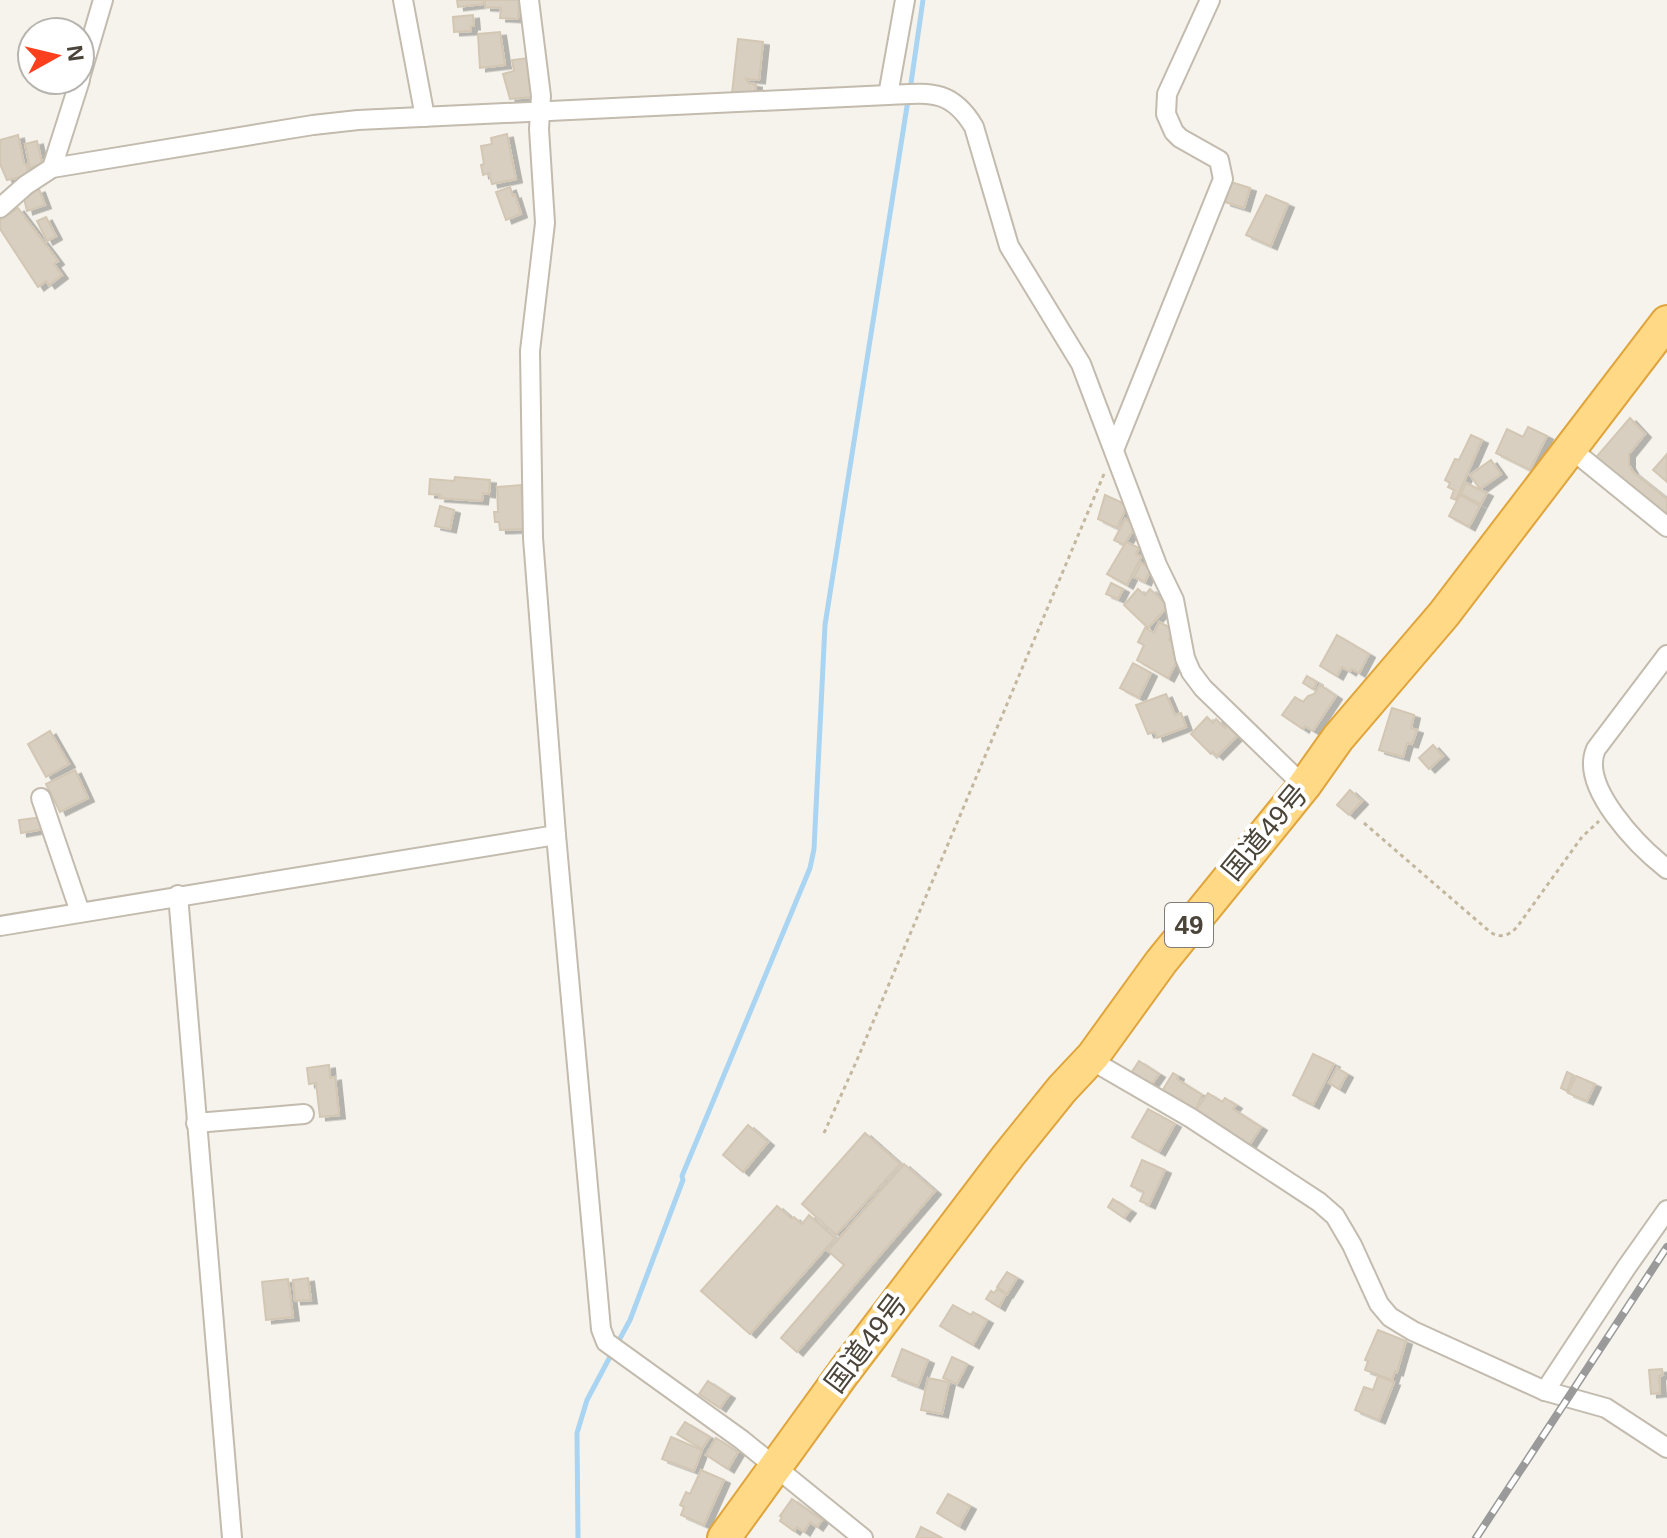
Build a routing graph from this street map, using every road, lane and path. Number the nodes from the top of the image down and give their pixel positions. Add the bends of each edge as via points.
1 (103, 0) edge
2 (403, 0) edge
3 (529, 0) edge
4 (905, 0) edge
5 (1210, 0) edge
6 (96, 24) edge
7 (888, 95) junction
8 (75, 96) edge
9 (541, 113) junction
10 (425, 117) junction
11 (52, 168) junction
12 (0, 208) edge
13 (1667, 322) edge
14 (1571, 449) junction
15 (1114, 450) junction
16 (1667, 527) edge
17 (1667, 655) edge
18 (1304, 786) junction
19 (41, 798) dead end
20 (1612, 813) junction
21 (1364, 823) dead end
22 (556, 835) junction
23 (1667, 869) edge
24 (178, 895) junction
25 (80, 912) junction
26 (0, 926) edge
27 (1093, 1056) junction
28 (304, 1114) dead end
29 (196, 1123) junction
30 (824, 1133) dead end
31 (1667, 1210) edge
32 (1545, 1391) junction
33 (1667, 1448) edge
34 (775, 1468) junction
35 (232, 1538) edge
36 (724, 1538) edge
37 (863, 1538) edge

1 - 6 street
2 - 10 street
3 - 9 street
4 - 7 street
5 - 15 street via 1167,94 1166,114 1180,138 1219,160 1223,179
7 - 9 street
7 - 15 street via 942,96 968,117 1009,246 1081,364
8 - 11 street
9 - 10 street
9 - 22 street via 545,223 530,351 533,538
10 - 11 street via 313,125
11 - 12 street
13 - 14 highway, 国道49号 / 49
14 - 16 street
14 - 18 highway, 国道49号 / 49
15 - 18 street via 1174,600 1191,672
15 - 30 path
17 - 20 street via 1593,757 1594,773
18 - 27 highway, 国道49号 / 49 via 1214,893
19 - 25 street
20 - 21 path via 1582,837 1517,927 1502,936 1489,931
20 - 23 street
22 - 24 street
22 - 34 street via 601,1329 606,1342
24 - 25 street
24 - 29 street
25 - 26 street
27 - 32 street via 1335,1216 1390,1317
27 - 34 highway, 国道49号 / 49 via 1008,1156
28 - 29 street
29 - 35 street
31 - 32 street
32 - 33 street via 1606,1408
34 - 36 highway, 国道49号 / 49
34 - 37 street

